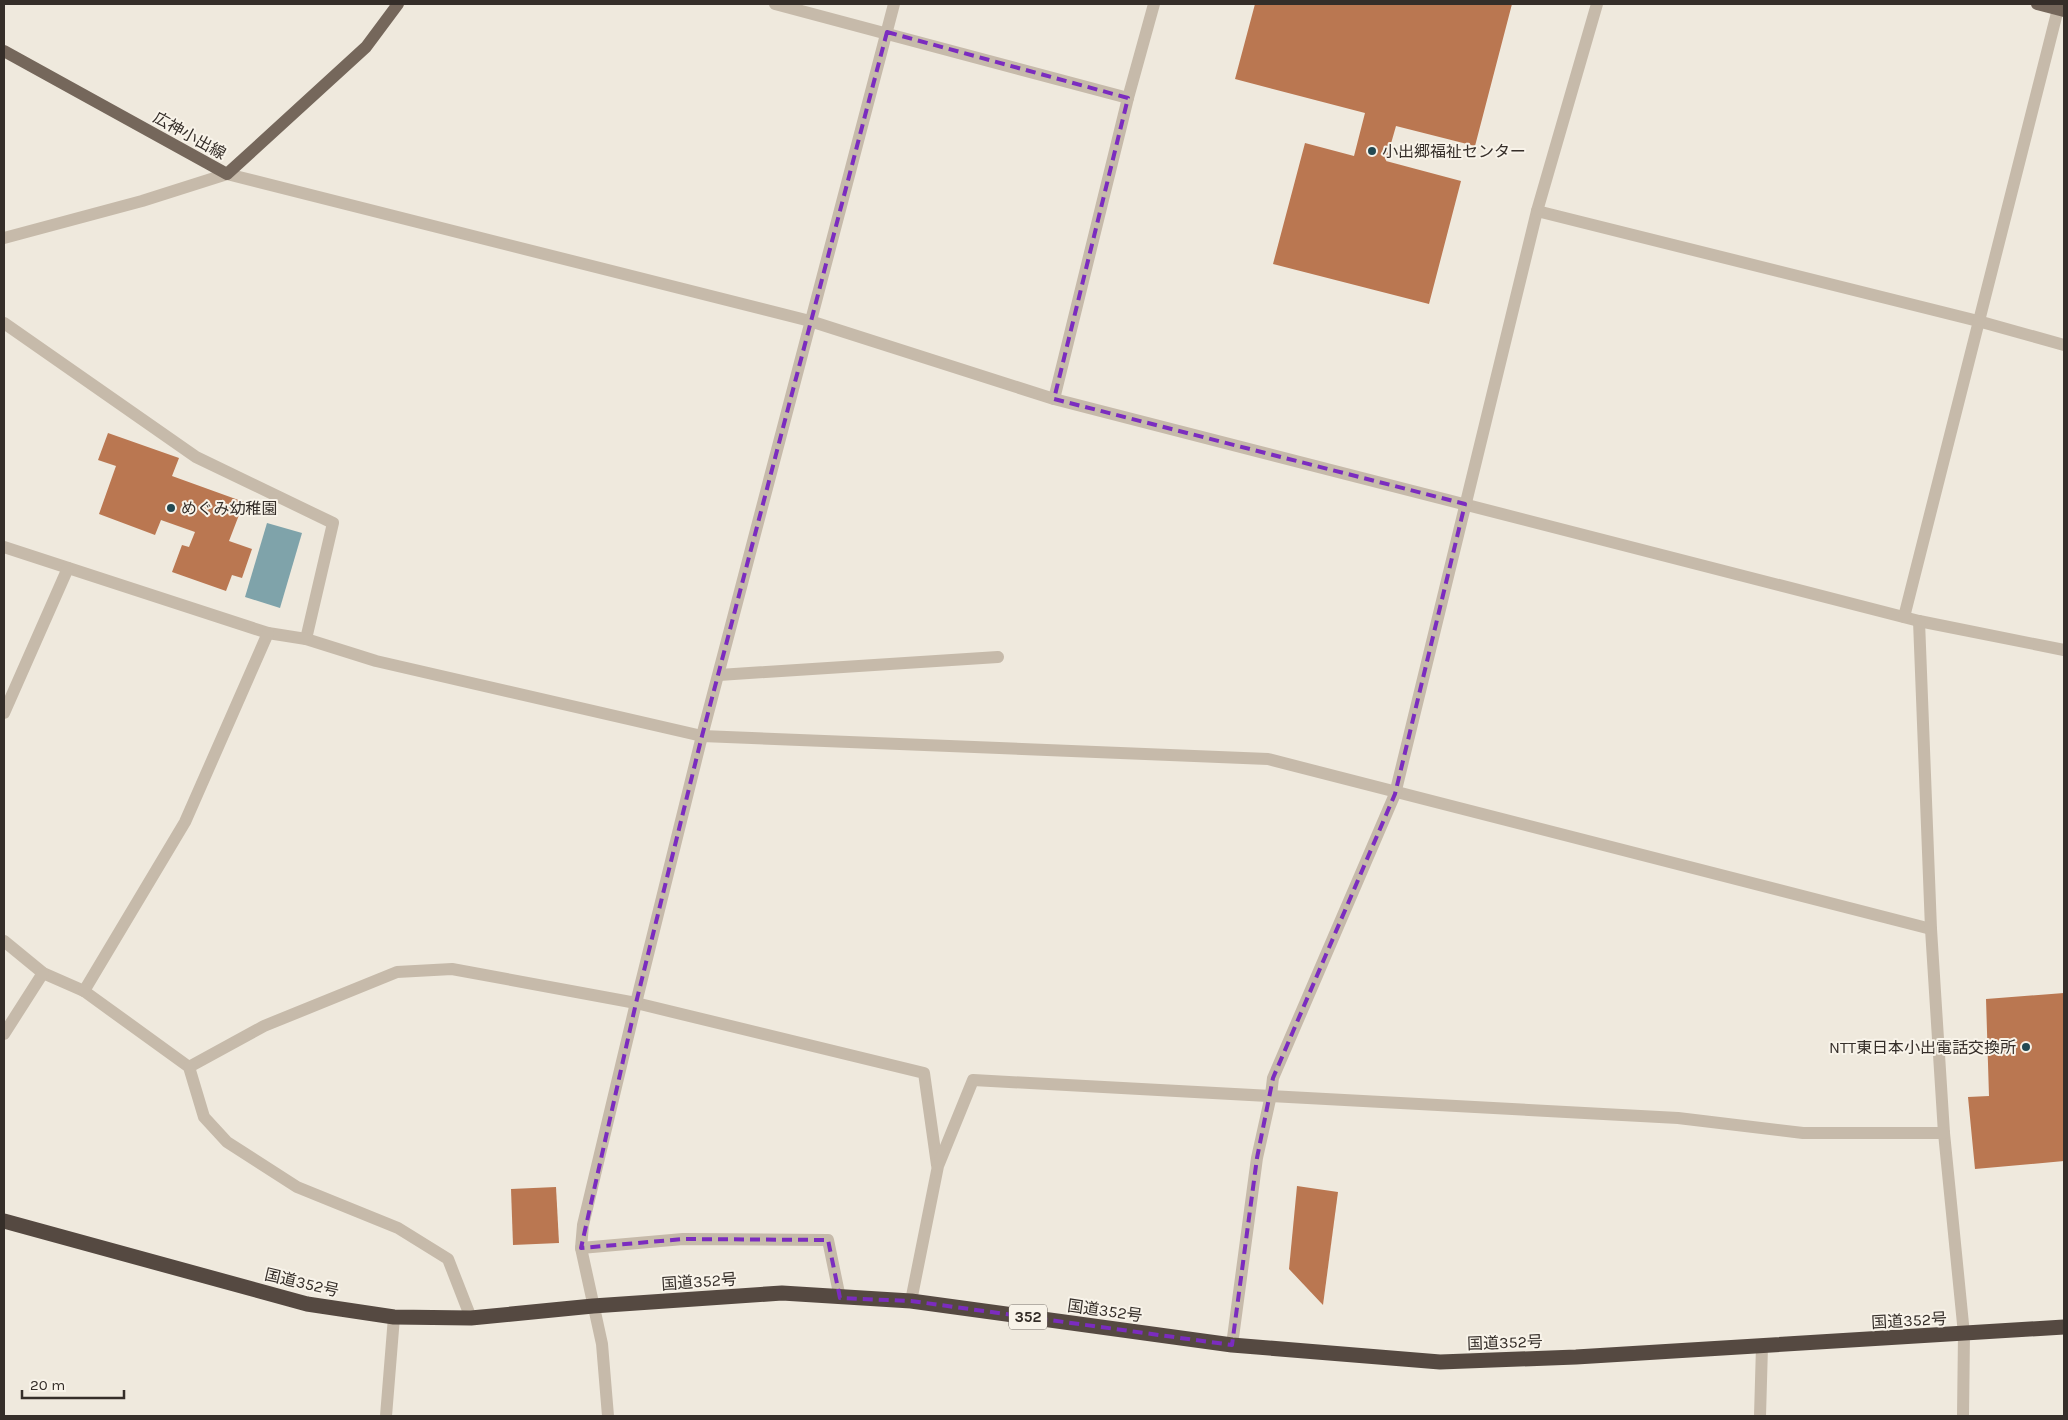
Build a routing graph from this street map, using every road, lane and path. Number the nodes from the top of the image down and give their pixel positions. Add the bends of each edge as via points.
1 (398, 4) edge
2 (775, 4) edge
3 (894, 4) edge
4 (1154, 4) edge
5 (1597, 4) edge
6 (2037, 4) edge
7 (2061, 10) edge
8 (887, 32) junction
9 (4, 51) edge
10 (1128, 98) junction
11 (227, 174) junction
12 (1537, 210) junction
13 (4, 238) edge
14 (810, 320) junction
15 (1978, 321) junction
16 (4, 323) edge
17 (2064, 345) edge
18 (1054, 399) junction
19 (1465, 504) junction
20 (4, 547) edge
21 (68, 568) junction
22 (1904, 617) junction
23 (1919, 621) junction
24 (268, 633) junction
25 (306, 639) junction
26 (2064, 650) edge
27 (998, 656) dead end
28 (719, 675) junction
29 (4, 713) edge
30 (702, 736) junction
31 (1395, 794) junction
32 (1932, 929) junction
33 (4, 941) edge
34 (43, 974) junction
35 (84, 991) junction
36 (636, 1003) junction
37 (4, 1034) edge
38 (189, 1067) junction
39 (1272, 1095) junction
40 (1944, 1133) junction
41 (938, 1166) junction
42 (4, 1221) edge
43 (581, 1248) junction
44 (840, 1298) junction
45 (911, 1301) junction
46 (593, 1306) junction
47 (394, 1318) junction
48 (471, 1318) junction
49 (2064, 1327) edge
50 (1964, 1334) junction
51 (1232, 1345) junction
52 (1762, 1346) junction
53 (386, 1416) edge
54 (608, 1416) edge
55 (1760, 1416) edge
56 (1964, 1416) edge

1 - 11 main road, 広神小出線 via 366,47
2 - 8 street
3 - 8 street
4 - 10 street
5 - 12 street
6 - 7 main road
7 - 15 street
8 - 10 street
8 - 14 street
9 - 11 main road, 広神小出線
10 - 18 street
11 - 13 street via 142,201
11 - 14 street
12 - 15 street
12 - 19 street
14 - 18 street
14 - 28 street
15 - 17 street
15 - 22 street
16 - 25 street via 196,457 333,523
18 - 19 street
19 - 22 street
19 - 31 street
20 - 21 street
21 - 24 street
21 - 29 street
22 - 23 street
23 - 26 street
23 - 32 street
24 - 25 street
24 - 35 street via 185,822
25 - 30 street via 376,661
27 - 28 street
28 - 30 street
30 - 31 street via 1268,760
30 - 36 street
31 - 32 street
31 - 39 street via 1273,1078
32 - 40 street
33 - 34 street
34 - 35 street
34 - 37 street
35 - 38 street
36 - 38 street via 452,969 397,972 264,1026
36 - 41 street via 924,1073
36 - 43 street via 583,1225
38 - 48 street via 204,1117 227,1142 297,1187 398,1228 448,1259
39 - 40 street via 1678,1118 1803,1133
39 - 41 street via 973,1080
39 - 51 street via 1257,1158
40 - 50 street
41 - 45 street
42 - 47 highway, 国道352号 / 352 via 307,1304
43 - 44 street via 683,1239 828,1240
43 - 46 street
44 - 45 highway, 国道352号 / 352
44 - 46 highway, 国道352号 / 352 via 782,1293
45 - 51 highway, 国道352号 / 352
46 - 48 highway, 国道352号 / 352
46 - 54 street via 602,1344
47 - 48 highway, 国道352号 / 352
47 - 53 street
49 - 50 highway, 国道352号 / 352
50 - 52 highway, 国道352号 / 352
50 - 56 street
51 - 52 highway, 国道352号 / 352 via 1440,1362
52 - 55 street

